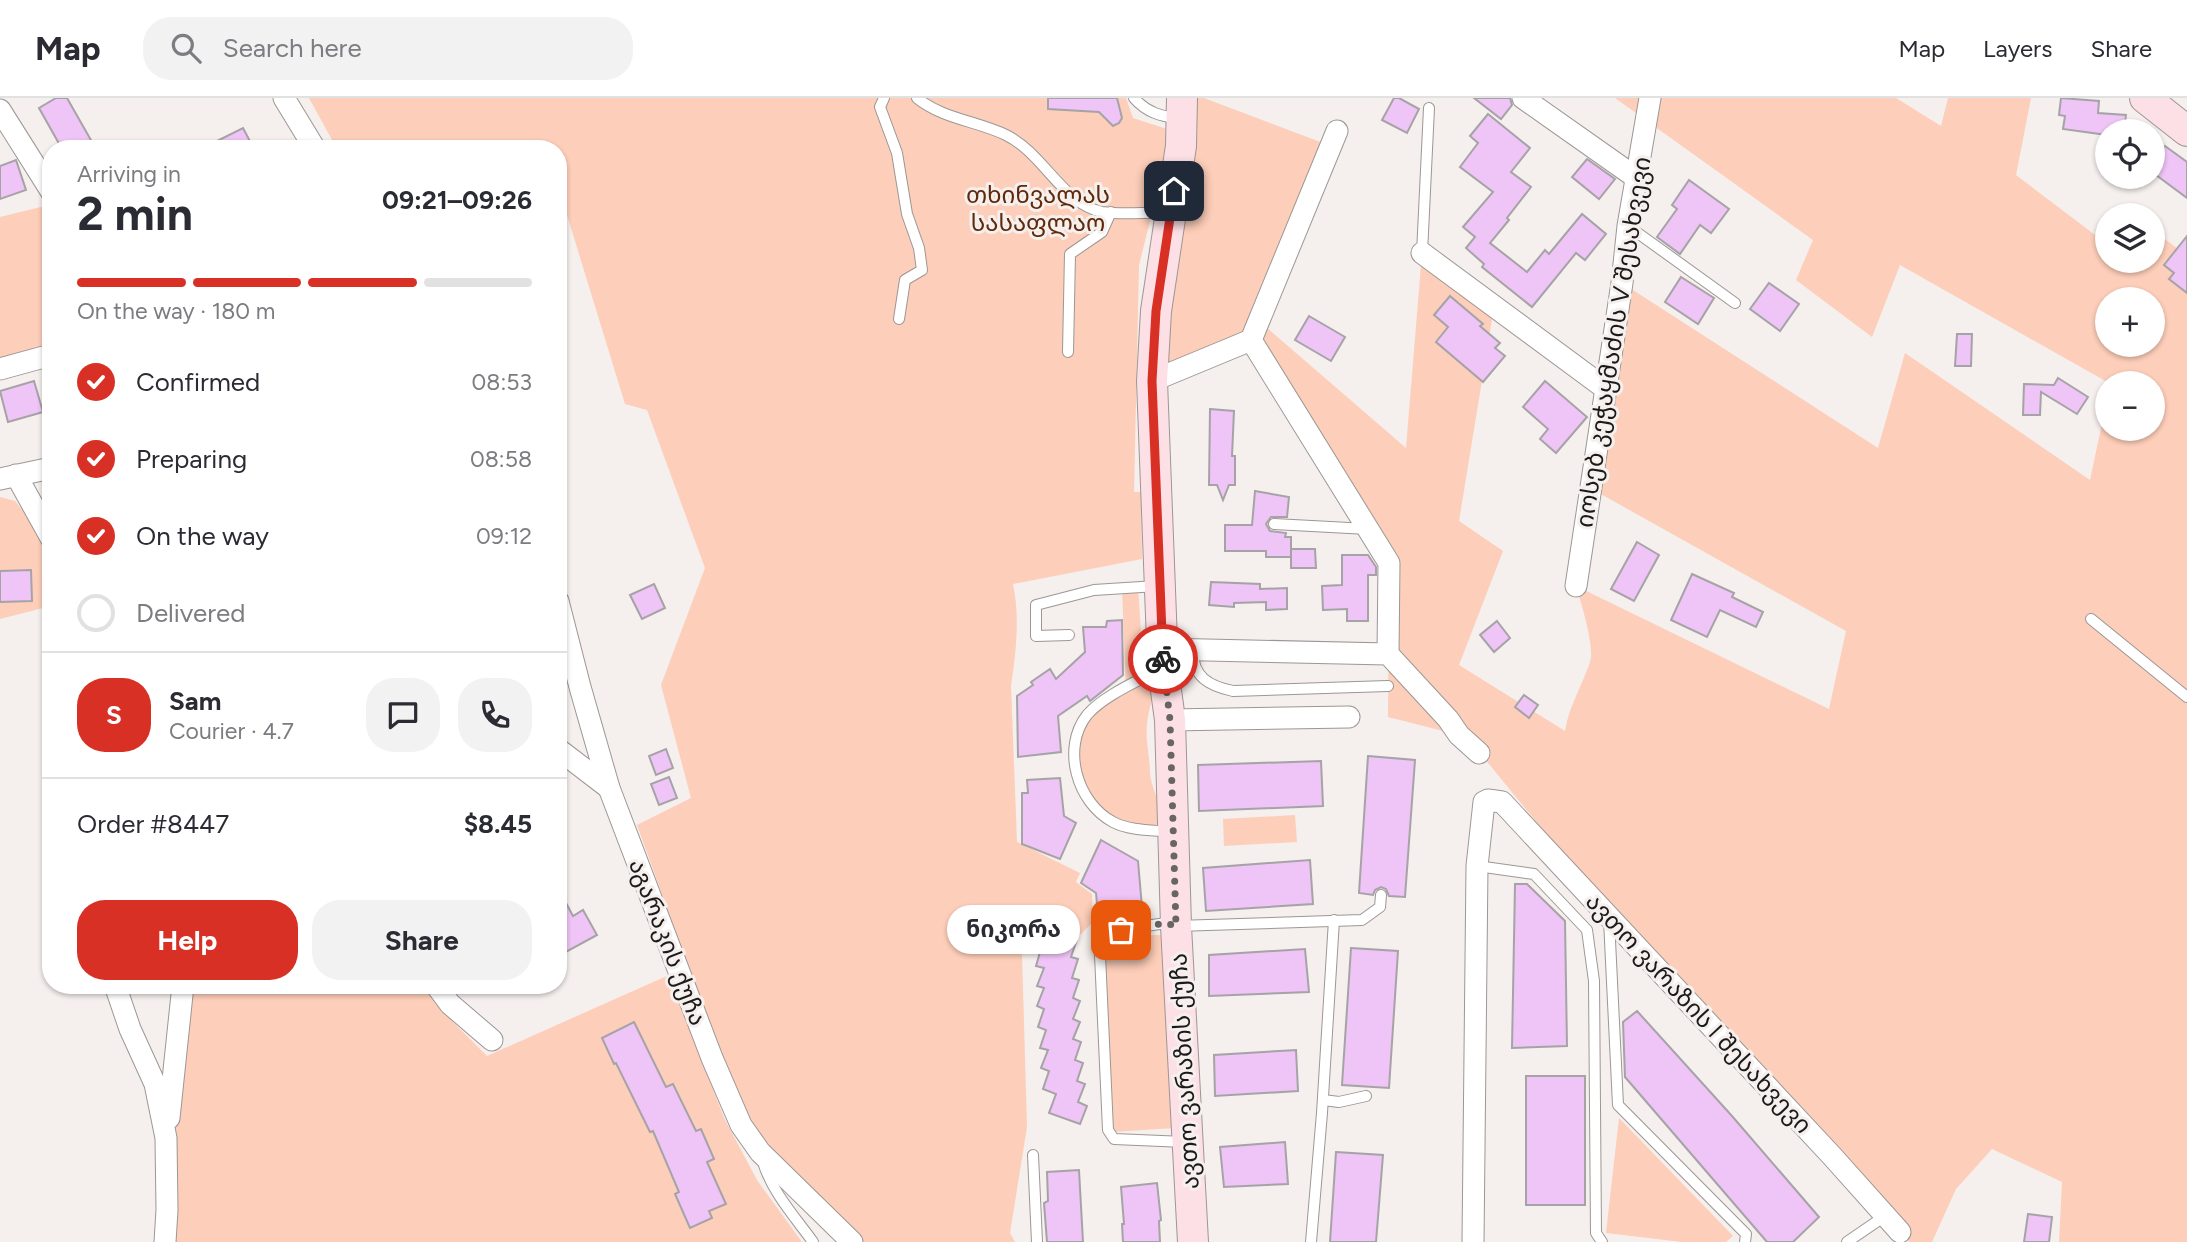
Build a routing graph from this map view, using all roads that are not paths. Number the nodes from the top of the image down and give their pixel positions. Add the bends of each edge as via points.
1 (284, 98) edge
2 (884, 98) edge
3 (917, 98) edge
4 (1134, 98) edge
5 (1523, 98) edge
6 (1650, 98) edge
7 (2145, 98) edge
8 (1429, 108) dead end
9 (1182, 109) edge
10 (0, 110) edge
11 (1337, 131) dead end
12 (2187, 131) edge
13 (310, 140) edge
14 (42, 177) edge
15 (1638, 179) junction
16 (1111, 212) junction
17 (1170, 213) junction
18 (1629, 226) junction
19 (1422, 253) joint
20 (1735, 303) dead end
21 (899, 319) dead end
22 (1251, 340) junction
23 (1068, 352) dead end
24 (42, 357) edge
25 (0, 369) edge
26 (1152, 381) junction
27 (1606, 389) junction
28 (42, 470) edge
29 (8, 477) edge
30 (1274, 524) dead end
31 (42, 525) edge
32 (1368, 529) junction
33 (1160, 586) junction
34 (1576, 586) dead end
35 (2091, 619) dead end
36 (1069, 635) dead end
37 (567, 638) edge
38 (1193, 649) junction
39 (1388, 654) junction
40 (1163, 658) junction
41 (1388, 686) dead end
42 (2187, 697) edge
43 (1349, 717) dead end
44 (1170, 720) junction
45 (1479, 753) dead end
46 (567, 756) edge
47 (609, 788) junction
48 (1174, 833) junction
49 (1477, 866) junction
50 (1381, 895) dead end
51 (1608, 916) junction
52 (1334, 919) junction
53 (1176, 926) junction
54 (118, 994) edge
55 (182, 994) edge
56 (443, 994) edge
57 (492, 1040) dead end
58 (1366, 1096) dead end
59 (1323, 1100) junction
60 (166, 1138) junction
61 (1188, 1142) junction
62 (760, 1152) junction
63 (1033, 1155) dead end
64 (1885, 1216) junction
65 (1900, 1232) dead end
66 (165, 1242) edge
67 (813, 1242) edge
68 (852, 1242) edge
69 (1037, 1242) edge
70 (1193, 1242) edge
71 (1311, 1242) edge
72 (1474, 1242) edge
73 (1602, 1242) edge
74 (1745, 1242) edge
75 (1847, 1242) edge

1 - 13 street
2 - 21 lane via 880,107 897,153 922,270 905,280
3 - 16 lane via 942,114 1007,135 1046,167 1073,198
4 - 9 lane via 1159,116
5 - 15 street
6 - 15 street, იოსებ კეჭაყმაძის V შესახვევი
7 - 12 street
8 - 19 lane
9 - 17 street, ავთო ვარაზის ქუჩა
10 - 14 street
11 - 22 street
15 - 18 street, იოსებ კეჭაყმაძის V შესახვევი
16 - 17 lane
16 - 23 lane via 1102,232 1070,254
17 - 26 street, ავთო ვარაზის ქუჩა
18 - 20 lane
18 - 27 street, იოსებ კეჭაყმაძის V შესახვევი
19 - 27 street
22 - 26 street
22 - 32 street
24 - 25 street
26 - 33 street, ავთო ვარაზის ქუჩა
27 - 34 street, იოსებ კეჭაყმაძის V შესახვევი
28 - 29 street
29 - 31 street
30 - 32 lane
32 - 39 street via 1389,563
33 - 36 lane via 1094,590 1036,605 1036,636
33 - 40 street, ავთო ვარაზის ქუჩა
35 - 42 lane
37 - 47 street, აგარაკის ქუჩა
38 - 39 street
38 - 40 street
38 - 41 lane via 1201,677 1215,687 1233,691
39 - 45 street
40 - 44 street, ავთო ვარაზის ქუჩა
40 - 48 lane via 1089,712 1079,727 1074,750 1082,790 1097,809 1130,827
43 - 44 street
44 - 48 street, ავთო ვარაზის ქუჩა
46 - 47 street
47 - 62 street, აგარაკის ქუჩა via 712,1058 741,1125
48 - 53 street, ავთო ვარაზის ქუჩა
49 - 51 street, ავთო ვარაზის I შესახვევი via 1484,802 1502,802
49 - 72 street
49 - 73 lane via 1534,874 1587,930 1594,981 1596,1233
50 - 52 lane via 1380,907 1362,920
51 - 64 street, ავთო ვარაზის I შესახვევი
51 - 74 lane via 1618,1105 1746,1234
52 - 53 lane
52 - 59 lane
53 - 61 street, ავთო ვარაზის ქუჩა
53 - 61 lane via 1166,923 1099,933 1108,1130 1114,1139
54 - 60 street via 155,1084
55 - 60 street
56 - 57 street
58 - 59 lane
59 - 71 lane
60 - 66 street
61 - 70 street, ავთო ვარაზის ქუჩა
62 - 67 lane via 768,1177
62 - 68 street, აგარაკის ქუჩა
63 - 69 lane
64 - 65 street, ავთო ვარაზის I შესახვევი
64 - 75 lane

